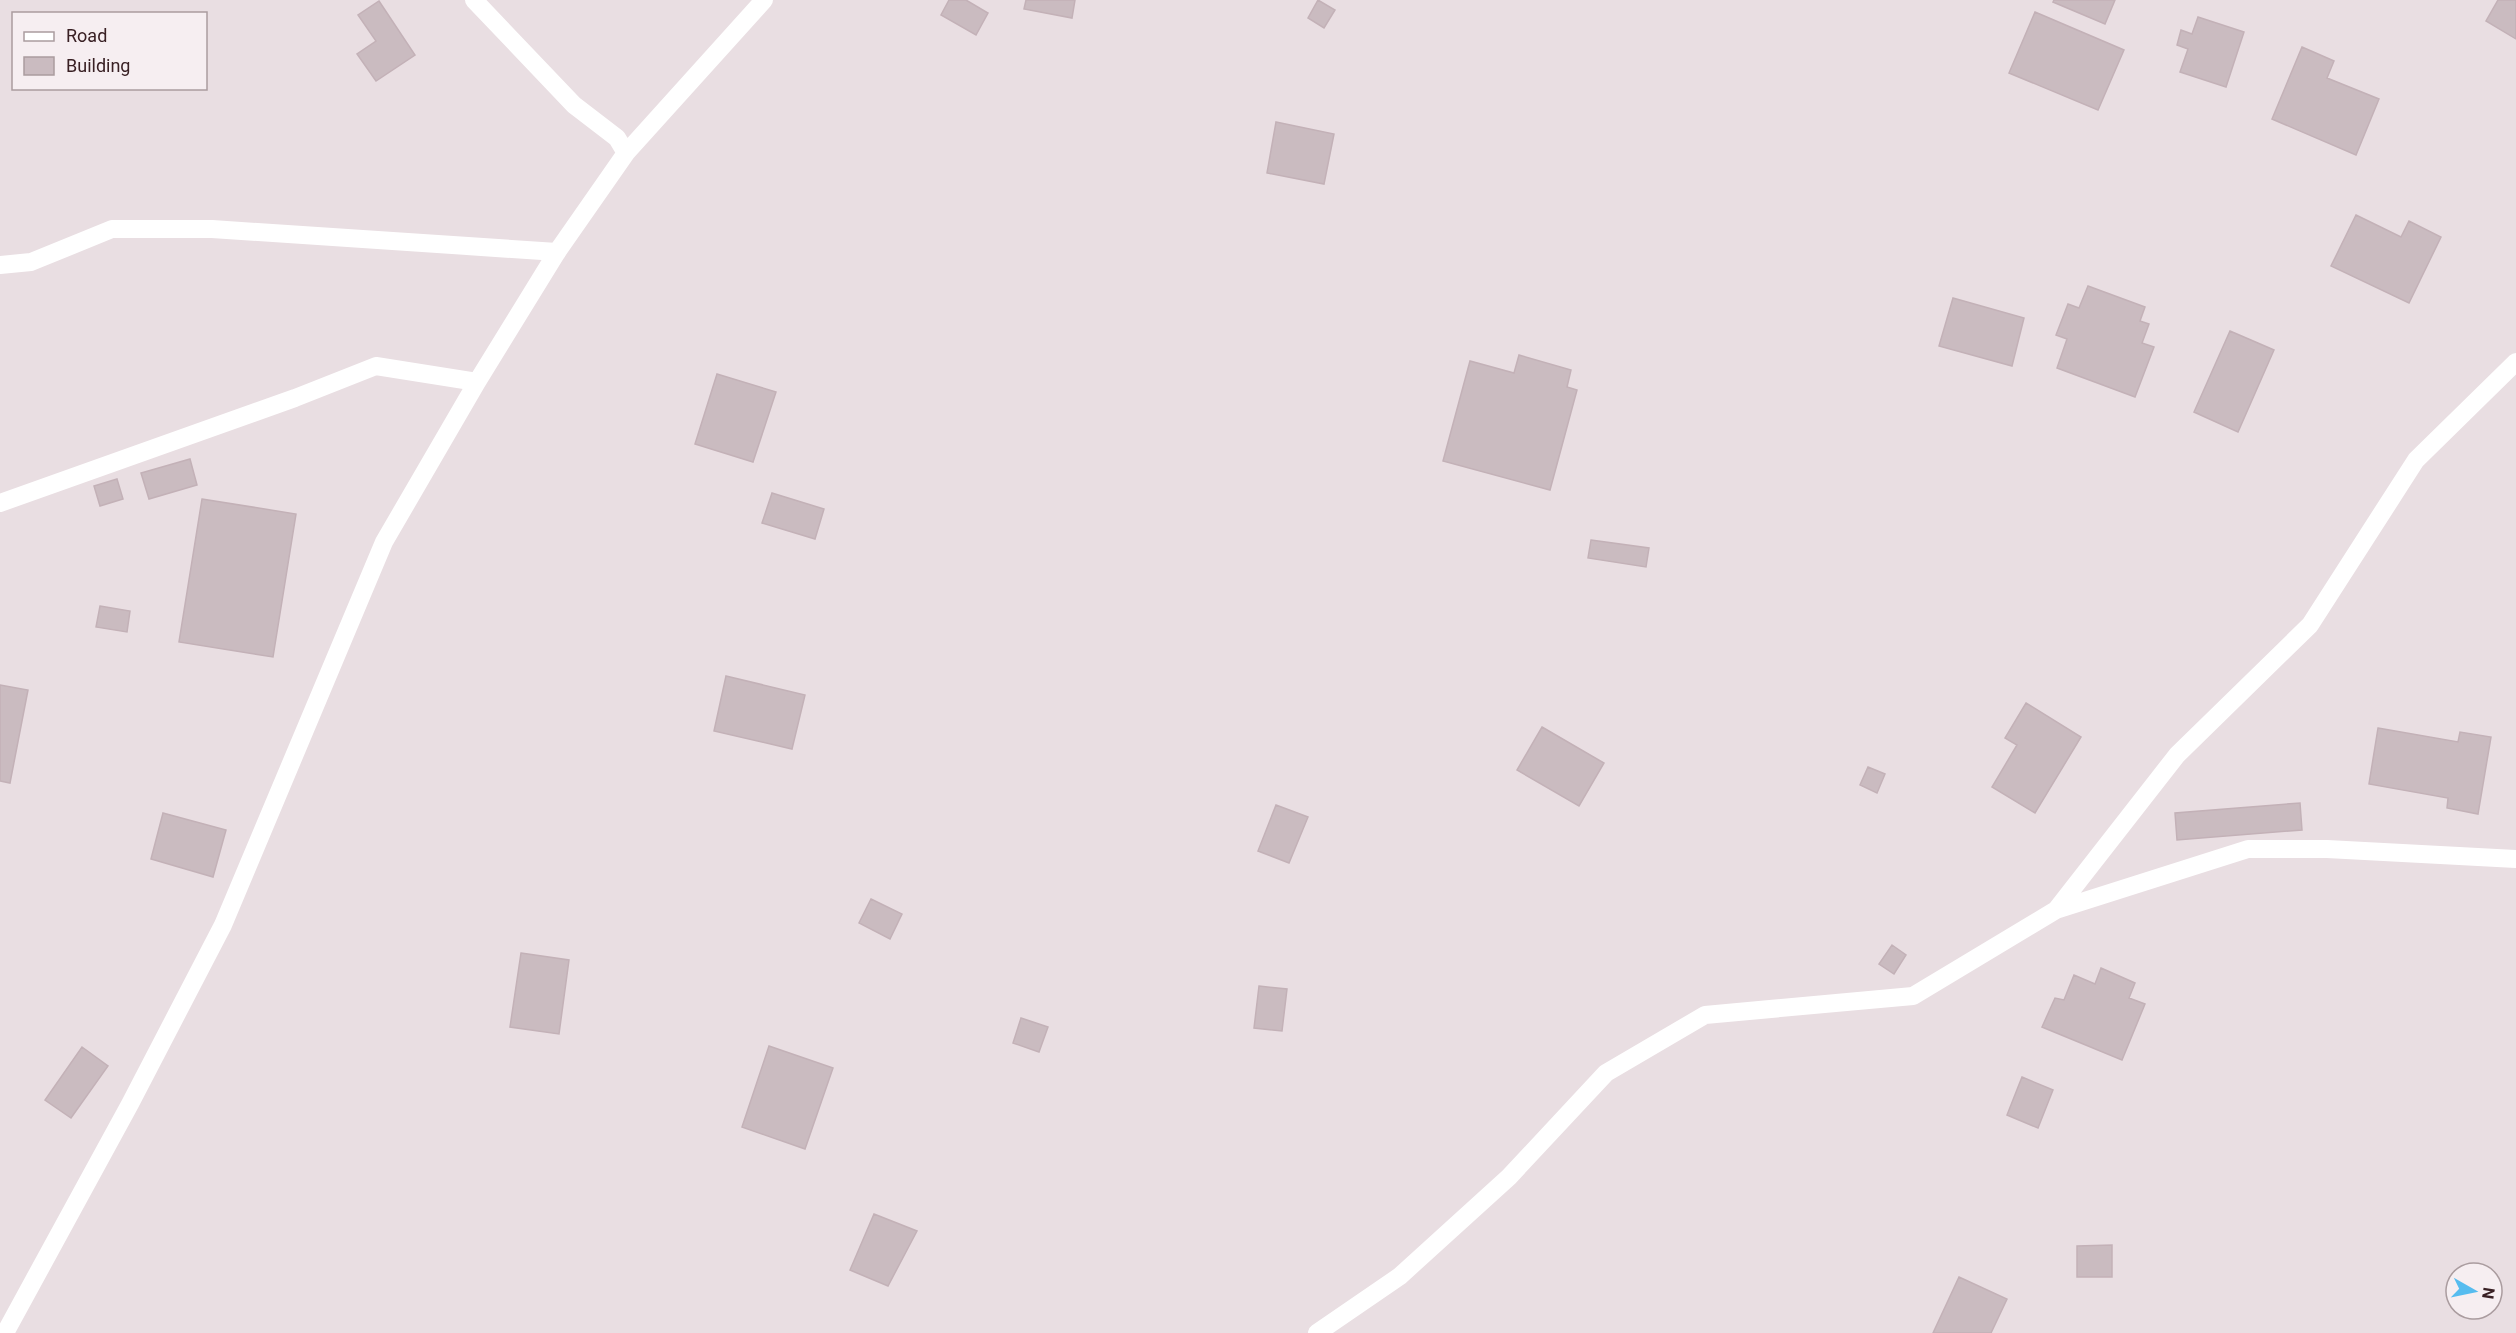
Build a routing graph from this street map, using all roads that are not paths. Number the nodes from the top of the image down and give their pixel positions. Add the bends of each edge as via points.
1 (474, 0) edge
2 (764, 0) edge
3 (626, 153) junction
4 (557, 252) junction
5 (0, 265) edge
6 (2516, 362) edge
7 (477, 382) junction
8 (0, 503) edge
9 (2516, 859) edge
10 (2056, 910) junction
11 (5, 1333) edge
12 (1317, 1333) edge

1 - 3 street via 574,105 617,138
2 - 3 street
3 - 4 street
4 - 5 street via 212,229 112,229 31,262
4 - 7 street
6 - 10 street via 2416,460 2310,625 2177,755
7 - 8 street via 376,366
7 - 11 street via 384,543 223,925
9 - 10 street via 2248,849
10 - 12 street via 1913,996 1705,1015 1606,1073 1509,1177 1400,1276

